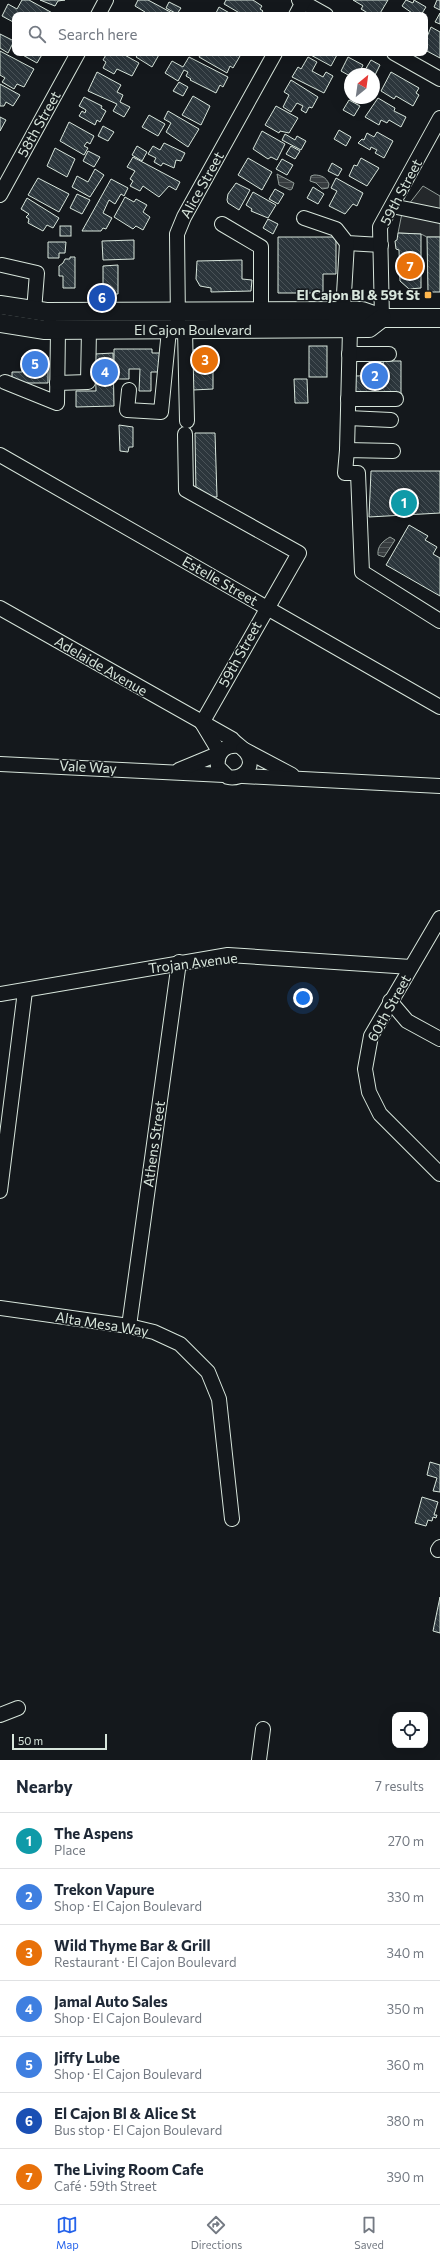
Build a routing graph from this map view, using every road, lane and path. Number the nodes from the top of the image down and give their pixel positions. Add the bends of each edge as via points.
1 (106, 0) edge
2 (302, 0) edge
3 (100, 12) edge
4 (297, 12) edge
5 (321, 12) edge
6 (76, 56) edge
7 (273, 56) edge
8 (399, 56) edge
9 (440, 79) edge
10 (440, 118) edge
11 (0, 195) edge
12 (392, 206) junction
13 (440, 216) edge
14 (304, 218) dead end
15 (222, 224) dead end
16 (347, 243) junction
17 (381, 245) junction
18 (2, 265) dead end
19 (0, 305) edge
20 (34, 311) junction
21 (343, 311) junction
22 (261, 312) junction
23 (382, 318) junction
24 (440, 318) edge
25 (0, 323) edge
26 (178, 326) junction
27 (350, 329) junction
28 (58, 330) junction
29 (89, 330) junction
30 (349, 354) junction
31 (389, 354) dead end
32 (5, 382) dead end
33 (57, 383) junction
34 (129, 390) dead end
35 (348, 399) junction
36 (396, 399) dead end
37 (348, 418) junction
38 (390, 420) dead end
39 (347, 450) junction
40 (393, 451) dead end
41 (0, 455) edge
42 (0, 608) edge
43 (266, 608) junction
44 (440, 621) edge
45 (440, 707) edge
46 (202, 723) junction
47 (241, 748) junction
48 (220, 753) junction
49 (0, 764) edge
50 (175, 771) junction
51 (224, 775) junction
52 (242, 776) junction
53 (298, 777) junction
54 (440, 786) edge
55 (440, 918) edge
56 (179, 962) junction
57 (411, 967) junction
58 (25, 991) junction
59 (0, 994) edge
60 (390, 1000) junction
61 (440, 1039) edge
62 (440, 1174) edge
63 (0, 1191) edge
64 (0, 1308) edge
65 (129, 1326) junction
66 (232, 1519) dead end
67 (18, 1708) dead end
68 (0, 1715) edge
69 (263, 1729) dead end
70 (259, 1760) edge

1 - 3 street
2 - 4 street
2 - 5 street
6 - 11 street, 58th Street
7 - 26 street, Alice Street via 177,234
8 - 9 street
10 - 12 street, 59th Street
12 - 13 street
12 - 17 street, 59th Street via 380,227
14 - 16 street via 336,229
15 - 22 street via 262,247
16 - 17 street
16 - 21 street
17 - 23 street, 59th Street
18 - 20 street via 37,273
19 - 20 main road, El Cajon Boulevard
20 - 26 main road, El Cajon Boulevard
21 - 22 main road, El Cajon Boulevard
21 - 23 main road, El Cajon Boulevard via 362,311
22 - 26 main road, El Cajon Boulevard
23 - 24 main road, El Cajon Boulevard
23 - 27 main road, El Cajon Boulevard via 369,328
25 - 28 main road, El Cajon Boulevard
26 - 27 main road, El Cajon Boulevard
26 - 29 main road, El Cajon Boulevard
26 - 34 street via 161,412 127,410
26 - 43 street, 59th Street via 186,428 186,490 299,553
27 - 30 street
28 - 29 main road, El Cajon Boulevard
28 - 33 street
29 - 33 street via 88,382
30 - 31 street
30 - 35 street
32 - 33 street via 57,403
35 - 36 street
35 - 37 street
37 - 38 street
37 - 39 street
39 - 40 street
39 - 44 street via 345,474 358,473 362,572
41 - 43 street, Estelle Street
42 - 46 street, Adelaide Avenue
43 - 45 street, Estelle Street
43 - 46 street, 59th Street
46 - 47 street, Adelaide Avenue via 232,739
46 - 48 street, Adelaide Avenue
47 - 48 street, Vale Way via 228,746
47 - 52 street via 247,752 250,763
47 - 53 street, Vale Way
48 - 50 street, Vale Way
48 - 51 street via 218,767
49 - 50 street, Vale Way
50 - 51 street, Vale Way
51 - 52 street, Vale Way via 233,778
52 - 53 street, Vale Way
53 - 54 street, Vale Way
55 - 57 street, 60th Street
56 - 57 street, Trojan Avenue via 228,955
56 - 58 street, Trojan Avenue
56 - 65 street, Athens Street
57 - 60 street, 60th Street
58 - 59 street, Trojan Avenue
58 - 63 street
60 - 61 street via 407,1021
60 - 62 street, 60th Street via 368,1046 365,1069 369,1092 387,1124
64 - 65 street, Alta Mesa Way
65 - 66 street, Alta Mesa Way via 154,1332 180,1344 208,1372 219,1399
67 - 68 street
69 - 70 street

